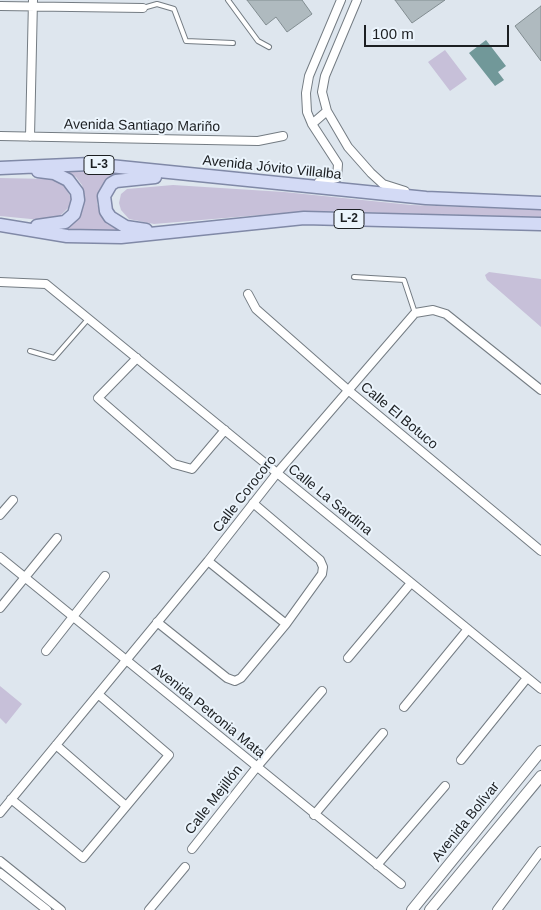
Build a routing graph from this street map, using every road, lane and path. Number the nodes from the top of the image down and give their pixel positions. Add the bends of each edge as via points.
1 (228, 0) edge
2 (341, 0) edge
3 (357, 0) edge
4 (33, 4) edge
5 (0, 6) edge
6 (143, 8) joint
7 (234, 43) dead end
8 (270, 47) dead end
9 (327, 111) junction
10 (312, 124) junction
11 (0, 136) edge
12 (283, 136) dead end
13 (30, 137) junction
14 (0, 169) edge
15 (198, 176) junction
16 (288, 184) junction
17 (426, 198) junction
18 (541, 203) edge
19 (541, 224) edge
20 (0, 225) edge
21 (157, 232) junction
22 (354, 277) dead end
23 (0, 282) edge
24 (248, 294) dead end
25 (415, 313) junction
26 (89, 318) junction
27 (30, 351) dead end
28 (137, 358) junction
29 (348, 390) junction
30 (541, 390) edge
31 (225, 430) junction
32 (277, 473) junction
33 (13, 500) dead end
34 (253, 504) junction
35 (0, 515) edge
36 (57, 538) dead end
37 (541, 552) edge
38 (0, 557) edge
39 (208, 561) junction
40 (105, 576) dead end
41 (25, 578) junction
42 (411, 583) junction
43 (0, 608) edge
44 (73, 617) junction
45 (158, 622) junction
46 (286, 624) junction
47 (468, 630) junction
48 (46, 651) dead end
49 (348, 658) dead end
50 (126, 660) junction
51 (527, 678) junction
52 (541, 689) edge
53 (322, 691) dead end
54 (98, 694) junction
55 (404, 708) dead end
56 (383, 733) dead end
57 (56, 745) junction
58 (541, 751) edge
59 (461, 760) dead end
60 (256, 768) junction
61 (541, 776) edge
62 (445, 786) dead end
63 (11, 799) junction
64 (126, 806) junction
65 (0, 813) edge
66 (314, 815) junction
67 (192, 849) dead end
68 (541, 852) edge
69 (0, 861) edge
70 (377, 865) junction
71 (185, 867) dead end
72 (0, 873) edge
73 (401, 884) dead end
74 (419, 902) junction
75 (46, 910) edge
76 (61, 910) edge
77 (149, 910) edge
78 (412, 910) edge
79 (428, 910) edge
80 (497, 910) edge

1 - 8 lane via 258,40
2 - 10 street via 309,76 306,112
3 - 9 street via 325,76 322,92
4 - 5 street
4 - 6 street
4 - 13 street
6 - 7 lane via 157,4 174,9 186,42
9 - 10 street
9 - 17 street via 348,147 383,184
10 - 16 street via 338,164 337,178 329,182
11 - 13 street, Avenida Santiago Mariño
12 - 13 street, Avenida Santiago Mariño via 258,141
14 - 15 main road, Avenida Jóvito Villalba / L-3 via 90,164
14 - 20 main road via 44,171 61,176 73,185 78,200 74,214 65,222 42,226
15 - 16 main road, Avenida Jóvito Villalba / L-2
15 - 21 main road via 123,179 111,184 104,196 110,217 126,227
16 - 17 main road, Avenida Jóvito Villalba / L-2
17 - 18 main road, Avenida Jóvito Villalba / L-2
19 - 21 main road, L-2 via 304,218
20 - 21 main road via 67,236 122,237
22 - 25 lane via 404,280
23 - 26 street, Calle La Sardina via 46,284
24 - 29 street, Calle El Botuco via 256,309
25 - 29 street, Calle Corocoro
25 - 30 street via 433,310 446,314
26 - 27 lane via 54,358
26 - 28 street, Calle La Sardina
28 - 31 street, Calle La Sardina
28 - 31 street via 98,398 174,464 192,469
29 - 32 street, Calle Corocoro
29 - 37 street, Calle El Botuco
31 - 32 street, Calle La Sardina
32 - 34 street, Calle Corocoro
32 - 42 street, Calle La Sardina
33 - 35 street
34 - 39 street, Calle Corocoro
34 - 46 street via 320,560 323,567 322,574
36 - 41 street
38 - 41 street, Avenida Petronia Mata
39 - 45 street, Calle Corocoro
39 - 46 street
40 - 44 street
41 - 43 street
41 - 44 street, Avenida Petronia Mata
42 - 47 street, Calle La Sardina
42 - 49 street
44 - 48 street
44 - 50 street, Avenida Petronia Mata
45 - 46 street via 235,681
45 - 50 street, Calle Corocoro
47 - 51 street, Calle La Sardina
47 - 55 street
50 - 54 street, Calle Corocoro
50 - 60 street, Avenida Petronia Mata
51 - 52 street, Calle La Sardina
51 - 59 street
53 - 60 street, Calle Mejillón
54 - 57 street, Calle Corocoro
54 - 64 street via 169,755
56 - 66 street
57 - 63 street, Calle Corocoro
57 - 64 street
58 - 74 street, Avenida Bolívar
60 - 66 street, Avenida Petronia Mata
60 - 67 street, Calle Mejillón
61 - 79 street, Avenida Bolívar
62 - 70 street
63 - 64 street via 83,858
63 - 65 street, Calle Corocoro
66 - 70 street, Avenida Petronia Mata
68 - 80 street
69 - 76 street
70 - 73 street, Avenida Petronia Mata
71 - 77 street
72 - 75 street
74 - 78 street, Avenida Bolívar
74 - 79 street

